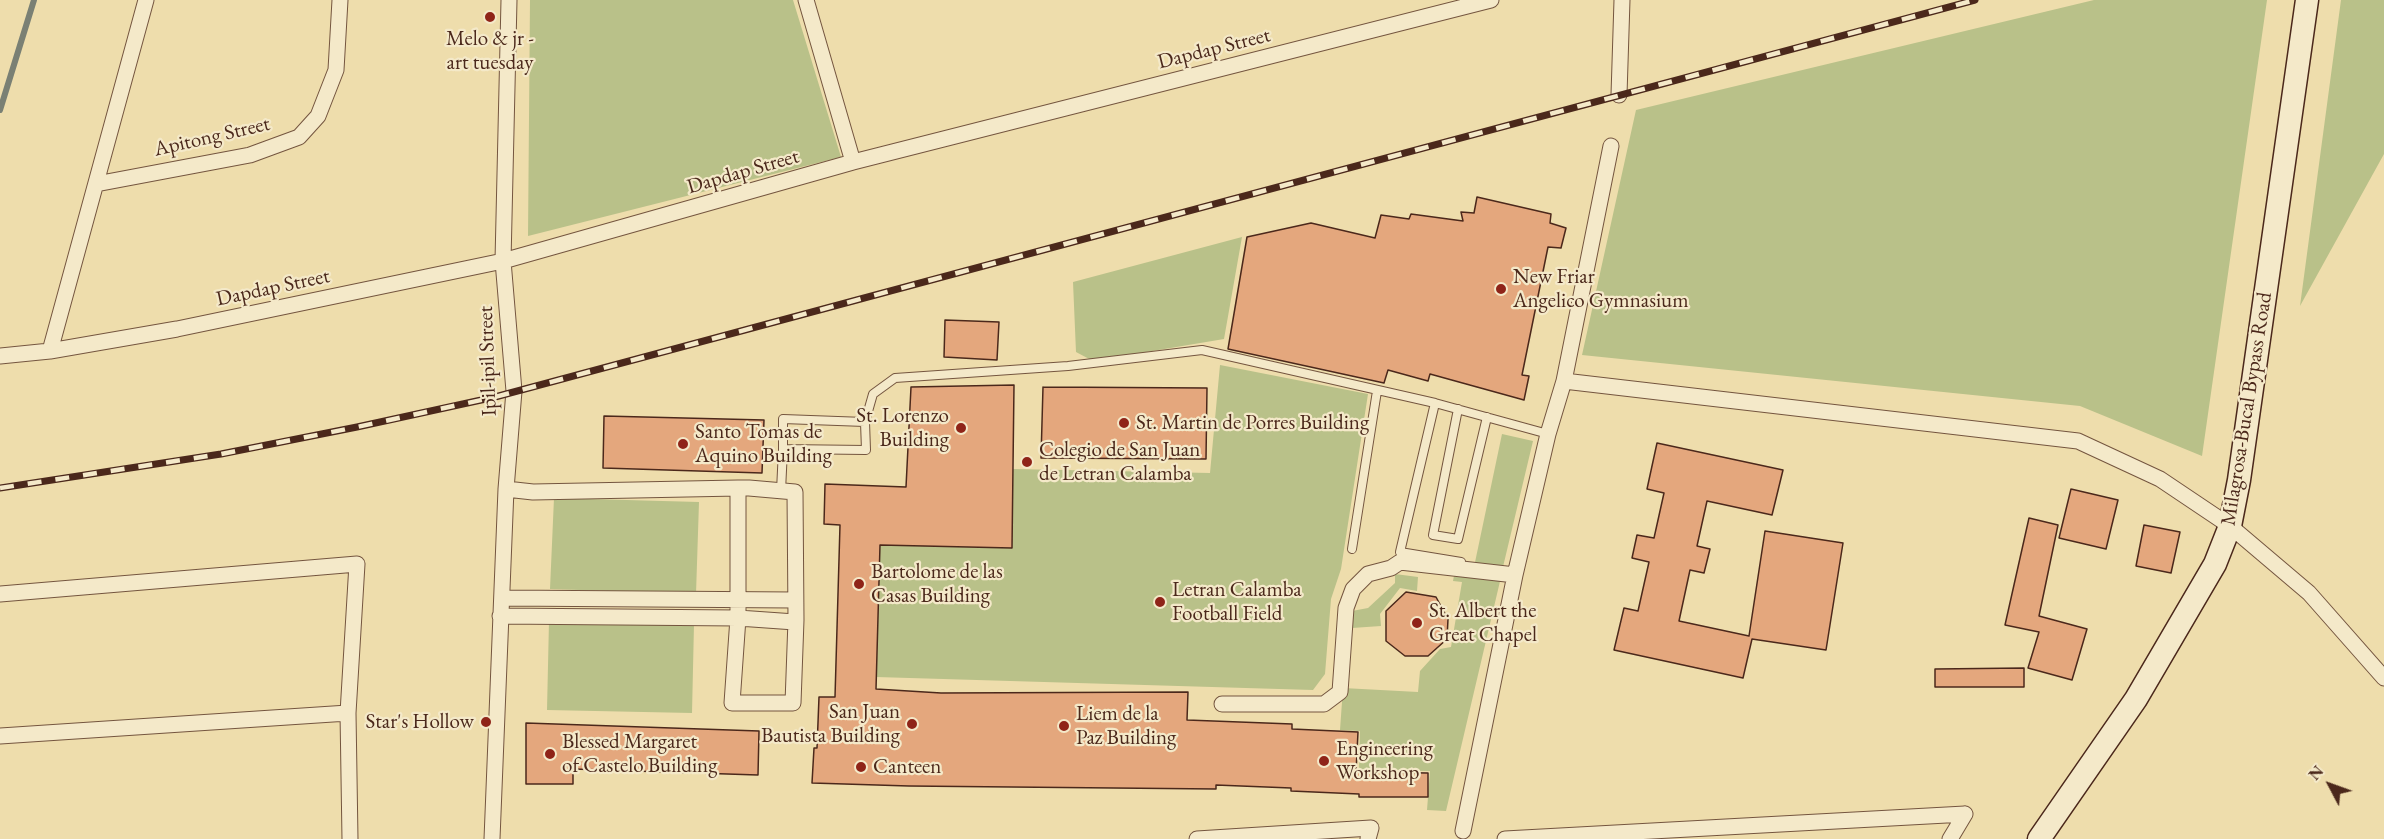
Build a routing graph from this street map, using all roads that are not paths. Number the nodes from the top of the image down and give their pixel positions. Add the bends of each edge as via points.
1 (146, 0) edge
2 (340, 0) edge
3 (509, 0) edge
4 (806, 0) edge
5 (1491, 0) edge
6 (1622, 0) edge
7 (2307, 0) edge
8 (1619, 95) dead end
9 (1611, 146) dead end
10 (853, 162) junction
11 (96, 184) junction
12 (503, 261) junction
13 (50, 351) junction
14 (0, 356) edge
15 (1564, 381) junction
16 (1377, 391) junction
17 (1435, 403) junction
18 (1458, 409) junction
19 (1487, 417) junction
20 (866, 422) junction
21 (1548, 434) junction
22 (783, 449) junction
23 (738, 488) junction
24 (506, 489) junction
25 (781, 491) junction
26 (2230, 526) junction
27 (1352, 549) dead end
28 (1516, 573) junction
29 (0, 594) edge
30 (502, 598) junction
31 (738, 600) junction
32 (794, 600) junction
33 (500, 616) junction
34 (738, 618) junction
35 (795, 622) junction
36 (2384, 678) edge
37 (1222, 704) dead end
38 (348, 713) junction
39 (0, 736) edge
40 (1463, 831) dead end
41 (350, 839) edge
42 (492, 839) edge
43 (1197, 839) edge
44 (1368, 839) edge
45 (1505, 839) edge
46 (1524, 839) edge
47 (1950, 839) edge
48 (2038, 839) edge

1 - 11 street
2 - 11 street, Apitong Street via 336,70 318,116 299,137 250,155
3 - 12 street, Ipil-ipil Street
4 - 10 street
5 - 10 street, Dapdap Street
6 - 8 street
7 - 26 main road, Milagrosa-Bucal Bypass Road
9 - 15 street
10 - 12 street, Dapdap Street
11 - 13 street
12 - 13 street, Dapdap Street via 177,329
12 - 24 street, Ipil-ipil Street via 514,392
13 - 14 street, Dapdap Street
15 - 21 street
15 - 26 street via 2078,441 2160,479
16 - 17 lane
16 - 20 lane via 1202,350 1057,368 895,378 873,394
16 - 27 lane
17 - 18 lane
17 - 28 lane via 1400,552
18 - 19 lane
18 - 19 lane via 1433,535 1458,539
19 - 21 lane
20 - 22 lane via 866,450
20 - 22 lane via 783,419
21 - 28 street
22 - 25 lane
23 - 24 street via 533,492
23 - 25 street
23 - 31 street
24 - 30 street, Ipil-ipil Street
25 - 32 street via 795,492
26 - 36 street via 2309,593
26 - 48 main road, Milagrosa-Bucal Bypass Road via 2215,564 2136,699
28 - 37 street via 1400,562 1368,574 1353,589 1346,608 1340,692 1324,704
28 - 40 street
29 - 38 street via 357,564
30 - 31 street
30 - 33 street, Ipil-ipil Street
31 - 32 street
31 - 34 street
32 - 35 street
33 - 34 street
33 - 42 street, Ipil-ipil Street
34 - 35 street
34 - 35 street via 732,703 792,703
38 - 39 street
38 - 41 street
43 - 44 street via 1371,828
45 - 46 street
46 - 47 street via 1965,814

